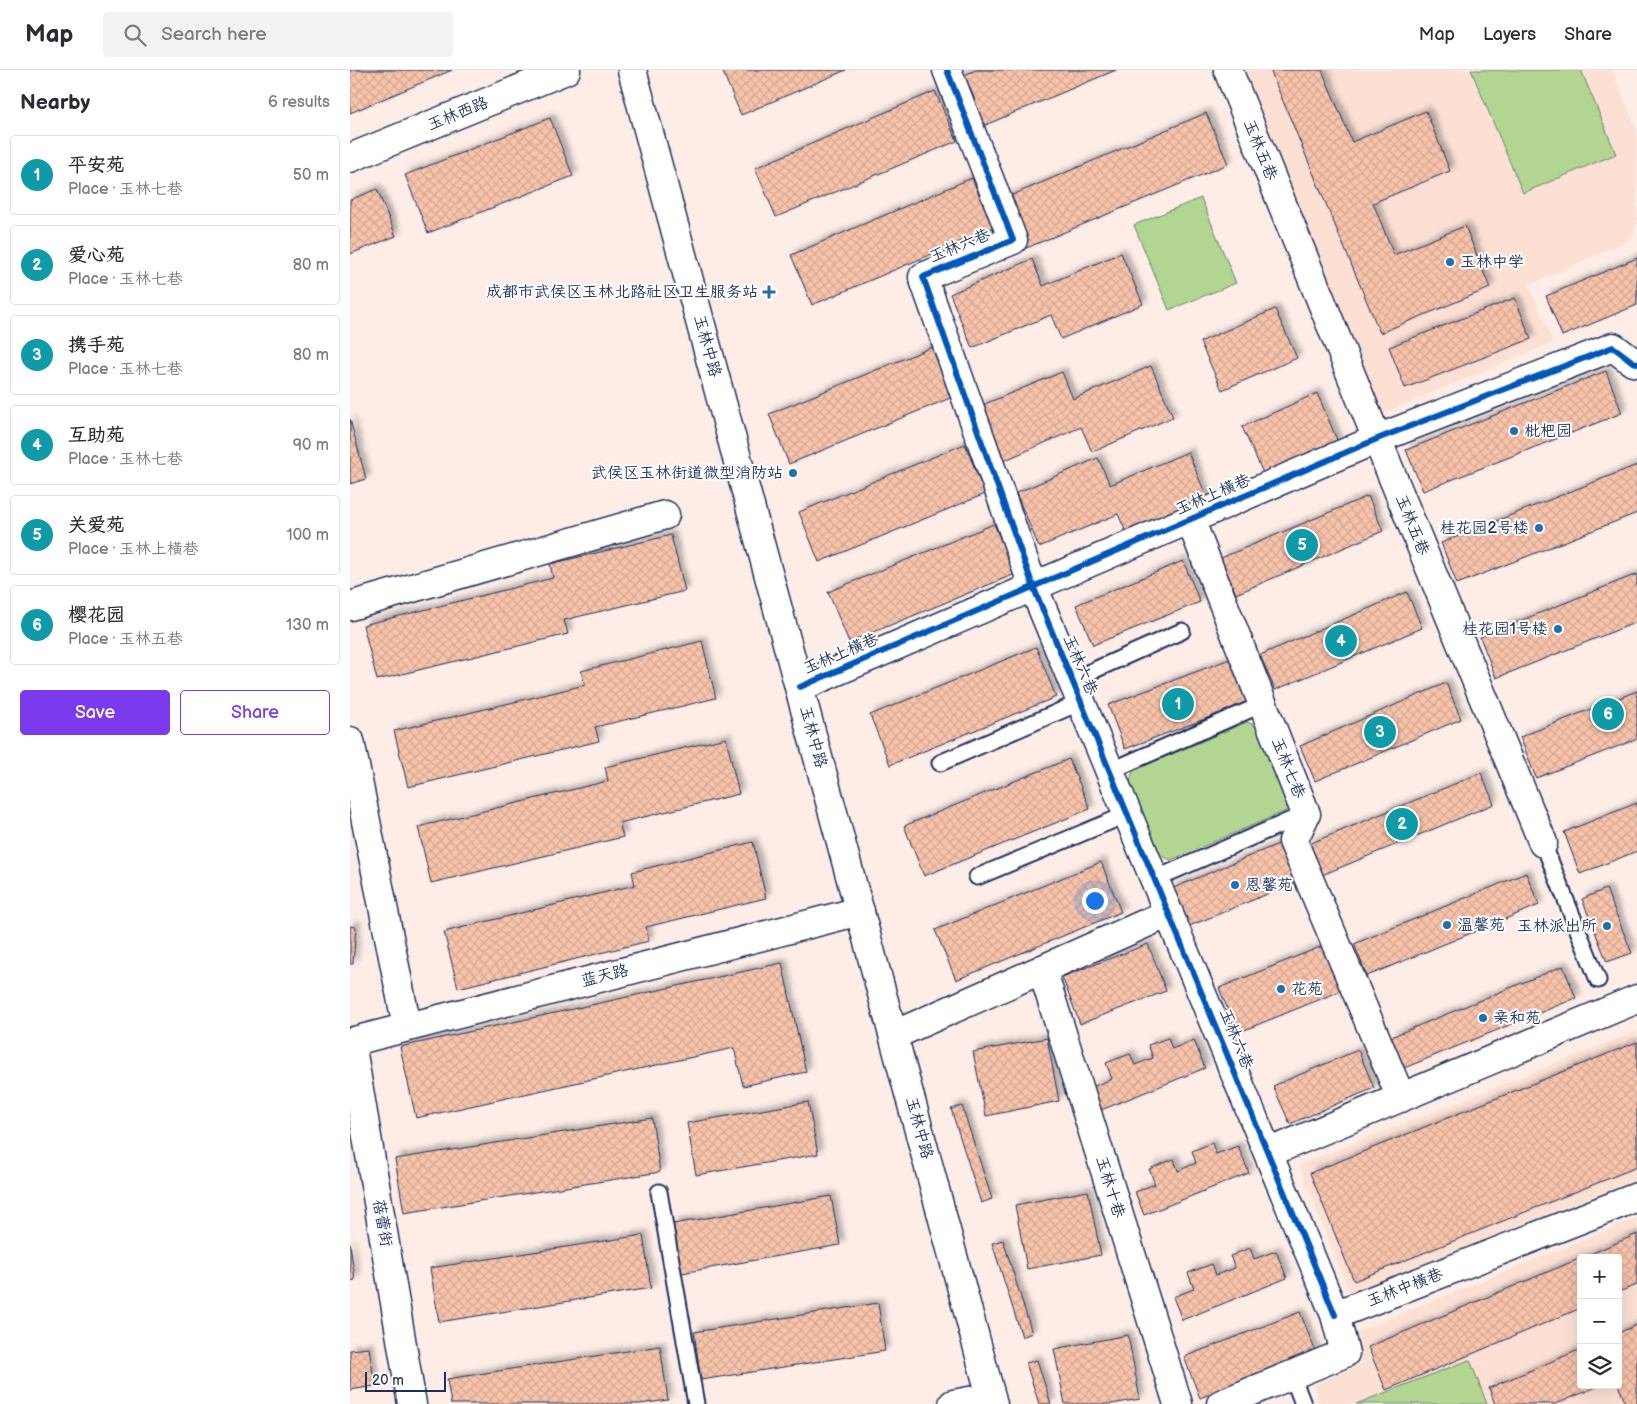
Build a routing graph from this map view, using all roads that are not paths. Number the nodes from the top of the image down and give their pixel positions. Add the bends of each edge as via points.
1 (566, 70) edge
2 (632, 70) edge
3 (947, 70) edge
4 (1228, 70) edge
5 (350, 158) edge
6 (1636, 366) edge
7 (1377, 439) junction
8 (666, 515) dead end
9 (1190, 520) junction
10 (1033, 586) junction
11 (350, 606) edge
12 (1182, 631) dead end
13 (800, 687) junction
14 (1076, 691) junction
15 (1263, 704) junction
16 (350, 741) edge
17 (940, 763) dead end
18 (1110, 771) junction
19 (1128, 814) junction
20 (1306, 814) junction
21 (1543, 843) joint
22 (977, 877) dead end
23 (1155, 879) junction
24 (860, 911) junction
25 (1169, 913) junction
26 (1042, 969) junction
27 (1598, 980) dead end
28 (1637, 999) edge
29 (406, 1027) junction
30 (894, 1035) junction
31 (350, 1042) edge
32 (1401, 1098) junction
33 (1268, 1153) junction
34 (659, 1192) dead end
35 (1637, 1197) edge
36 (1335, 1315) junction
37 (1292, 1375) junction
38 (992, 1400) edge
39 (412, 1404) edge
40 (696, 1404) edge
41 (953, 1404) edge
42 (1178, 1404) edge
43 (1220, 1404) edge
44 (1303, 1404) edge

1 - 5 street, 玉林西路
2 - 13 street, 玉林中路
3 - 10 street, 玉林六巷 via 1013,240 923,276
4 - 7 street, 玉林五巷
6 - 7 street, 玉林上横巷 via 1613,347
7 - 9 street, 玉林上横巷
7 - 21 street, 玉林五巷
8 - 11 street
9 - 10 street, 玉林上横巷
9 - 15 street, 玉林七巷
10 - 13 street, 玉林上横巷
10 - 14 street, 玉林六巷
12 - 14 lane
13 - 24 street, 玉林中路
14 - 17 lane
14 - 18 street, 玉林六巷
15 - 18 lane
15 - 20 street, 玉林七巷
16 - 29 street
18 - 19 street, 玉林六巷
19 - 22 lane
19 - 23 street, 玉林六巷
20 - 23 lane
20 - 32 street, 玉林七巷 via 1293,841
21 - 27 lane, 玉林五巷
23 - 25 street, 玉林六巷
24 - 29 street, 蓝天路
24 - 30 street, 玉林中路
25 - 26 street
25 - 33 street, 玉林六巷
26 - 30 street
26 - 42 street, 玉林十巷
28 - 32 street
29 - 31 street, 蓝天路
30 - 38 street, 玉林中路
31 - 39 street, 蓓蕾街
32 - 33 street
33 - 36 street, 玉林六巷
34 - 40 lane
35 - 36 street, 玉林中横巷
36 - 37 street via 1345,1353
37 - 43 street
37 - 44 lane
38 - 41 street

